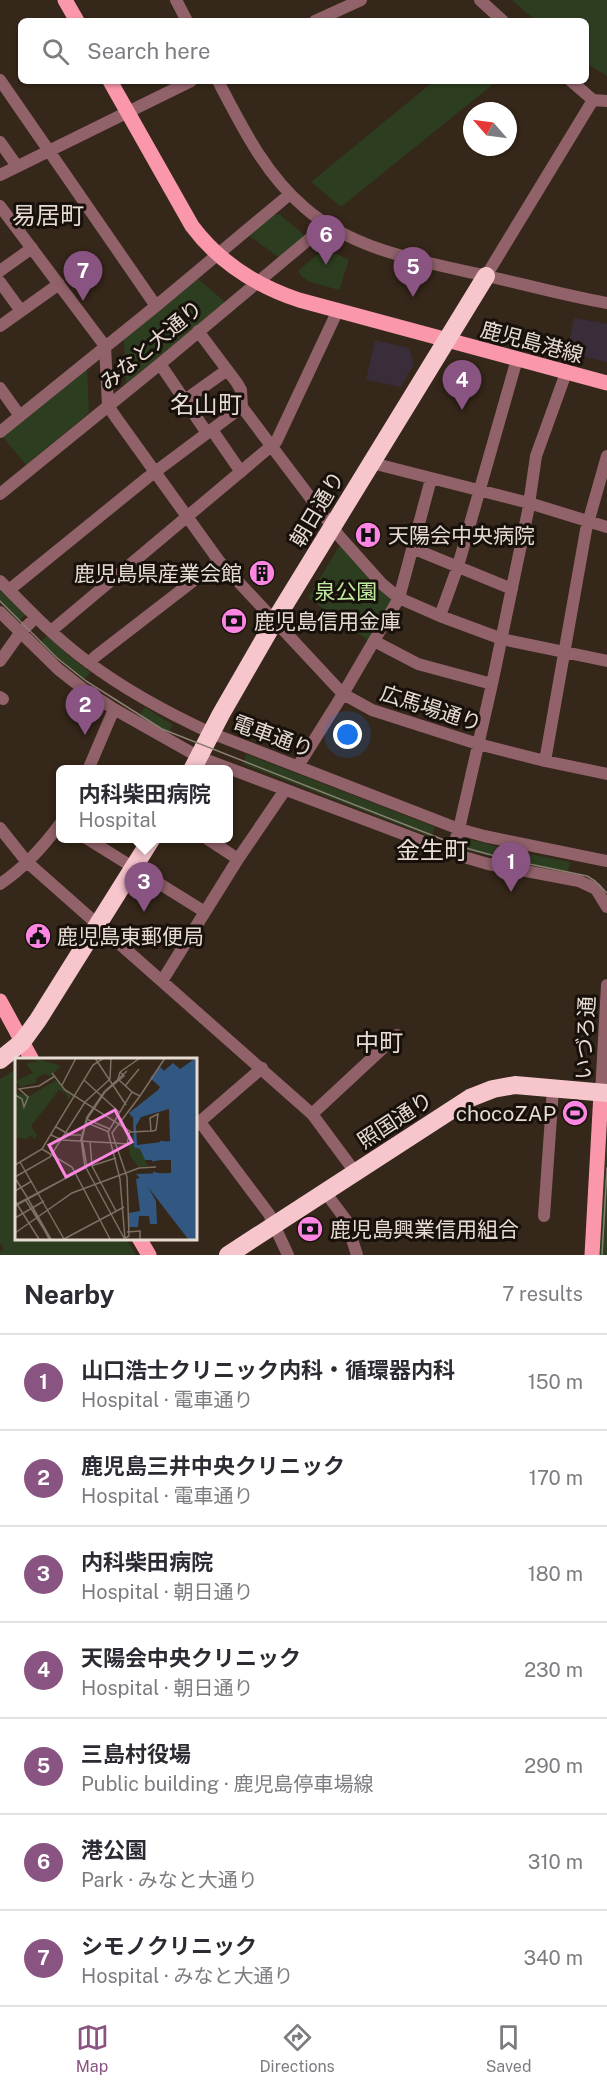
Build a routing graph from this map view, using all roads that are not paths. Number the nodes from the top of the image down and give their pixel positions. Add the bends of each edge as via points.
1 (65, 0) edge
2 (176, 0) edge
3 (361, 0) edge
4 (480, 0) edge
5 (75, 18) edge
6 (185, 18) edge
7 (322, 18) edge
8 (500, 18) edge
9 (0, 80) edge
10 (112, 84) edge
11 (185, 84) edge
12 (220, 84) edge
13 (574, 84) edge
14 (593, 100) junction
15 (607, 101) edge
16 (128, 112) junction
17 (0, 142) edge
18 (48, 152) junction
19 (17, 166) junction
20 (0, 175) edge
21 (290, 194) junction
22 (0, 206) edge
23 (326, 225) junction
24 (32, 248) junction
25 (217, 254) junction
26 (0, 271) edge
27 (486, 276) junction
28 (0, 282) edge
29 (258, 282) junction
30 (59, 284) junction
31 (4, 297) edge
32 (607, 303) edge
33 (156, 306) junction
34 (338, 310) junction
35 (21, 311) junction
36 (0, 326) edge
37 (198, 331) junction
38 (447, 339) junction
39 (105, 346) junction
40 (516, 359) junction
41 (160, 364) junction
42 (227, 370) junction
43 (566, 373) junction
44 (607, 383) edge
45 (0, 388) edge
46 (185, 400) junction
47 (108, 406) junction
48 (242, 407) junction
49 (20, 416) junction
50 (209, 431) junction
51 (0, 432) edge
52 (271, 446) junction
53 (607, 456) edge
54 (372, 463) junction
55 (154, 472) junction
56 (241, 472) junction
57 (431, 479) junction
58 (479, 491) junction
59 (0, 494) edge
60 (529, 503) junction
61 (186, 517) junction
62 (589, 521) junction
63 (332, 527) junction
64 (607, 527) edge
65 (412, 548) junction
66 (219, 561) junction
67 (458, 566) junction
68 (5, 585) edge
69 (512, 589) junction
70 (399, 598) junction
71 (0, 612) edge
72 (36, 616) junction
73 (440, 616) junction
74 (274, 622) junction
75 (51, 631) junction
76 (20, 633) junction
77 (502, 639) junction
78 (374, 641) junction
79 (564, 653) junction
80 (0, 661) edge
81 (607, 662) edge
82 (89, 663) junction
83 (492, 684) junction
84 (343, 694) junction
85 (114, 709) junction
86 (211, 733) junction
87 (478, 744) junction
88 (545, 761) junction
89 (196, 763) edge
90 (90, 765) edge
91 (298, 766) junction
92 (233, 774) edge
93 (607, 774) edge
94 (285, 789) junction
95 (0, 828) edge
96 (459, 829) junction
97 (56, 830) edge
98 (94, 843) edge
99 (149, 843) edge
100 (213, 843) edge
101 (451, 853) junction
102 (238, 860) junction
103 (607, 861) edge
104 (27, 862) junction
105 (133, 868) junction
106 (0, 884) edge
107 (605, 893) edge
108 (607, 907) edge
109 (204, 912) junction
110 (98, 926) junction
111 (162, 981) junction
112 (607, 985) edge
113 (0, 1001) edge
114 (397, 1035) dead end
115 (22, 1042) junction
116 (31, 1058) edge
117 (0, 1060) edge
118 (261, 1068) junction
119 (553, 1089) junction
120 (604, 1093) edge
121 (312, 1114) junction
122 (198, 1124) edge
123 (355, 1172) junction
124 (325, 1192) junction
125 (544, 1216) dead end
126 (273, 1224) junction
127 (140, 1240) edge
128 (149, 1255) edge
129 (228, 1255) edge
130 (288, 1255) edge
131 (357, 1255) edge
132 (592, 1255) edge

1 - 5 main road
2 - 6 street
3 - 7 street
4 - 8 street
9 - 18 street
10 - 16 main road, 鹿児島港線
11 - 16 street
12 - 21 street via 250,141
13 - 14 street
14 - 15 street
14 - 27 street
16 - 18 street
16 - 25 main road, 鹿児島港線 via 192,226
17 - 19 street
18 - 19 street
18 - 33 street
19 - 20 street
21 - 23 street
21 - 25 street, みなと大通り
22 - 24 street
23 - 27 street via 384,251
23 - 29 street, みなと大通り
24 - 26 street
24 - 30 street
25 - 29 main road, 鹿児島港線
25 - 33 street, みなと大通り
27 - 32 street
27 - 38 highway, 朝日通り
28 - 31 street
29 - 34 main road, 鹿児島港線 via 293,298
29 - 37 street, みなと大通り
30 - 35 street
30 - 39 street
31 - 35 street
33 - 39 street, みなと大通り
34 - 38 main road, 鹿児島港線
34 - 52 street
35 - 36 street
37 - 41 street, みなと大通り
37 - 42 street
38 - 40 main road, 鹿児島港線
38 - 54 highway, 朝日通り
39 - 47 street
39 - 49 street, みなと大通り
40 - 43 main road, 鹿児島港線
40 - 58 street
41 - 46 street
41 - 47 street, みなと大通り
42 - 46 street
42 - 48 street via 241,390
43 - 44 main road, 鹿児島港線
43 - 60 street via 536,456
45 - 49 street
46 - 50 street
47 - 55 street, 広馬場通り
47 - 59 street, みなと大通り
48 - 50 street
48 - 52 street
49 - 51 street, みなと大通り
50 - 55 street
50 - 56 street
52 - 56 street
52 - 63 street
53 - 62 street
54 - 57 street
54 - 63 highway, 朝日通り
55 - 61 street, 広馬場通り
55 - 68 street
56 - 61 street
57 - 58 street
57 - 65 street
58 - 60 street
58 - 67 street
60 - 62 street
60 - 69 street
61 - 66 street, 広馬場通り
61 - 75 street
62 - 64 street
62 - 79 street
63 - 70 street
63 - 74 highway, 朝日通り
65 - 67 street
65 - 70 street
66 - 74 street, 広馬場通り
66 - 82 street
67 - 69 street
67 - 73 street
68 - 72 street, 電車通り
69 - 77 street
70 - 73 street
70 - 78 street
71 - 76 street
72 - 75 street, 電車通り
72 - 76 street
73 - 77 street
74 - 84 street, 広馬場通り
74 - 86 highway, 朝日通り
75 - 82 street, 電車通り
76 - 80 street
76 - 85 street via 58,669
77 - 79 street
77 - 83 street
78 - 83 street via 418,664
78 - 84 street
79 - 81 street
79 - 88 street
82 - 86 street, 電車通り via 175,716
83 - 87 street
84 - 87 street, 広馬場通り via 372,710
84 - 91 street
85 - 89 street
85 - 90 street
86 - 89 highway, 朝日通り
86 - 91 street, 電車通り
87 - 88 street, 広馬場通り
87 - 96 street
88 - 93 street, 広馬場通り
91 - 96 street, 電車通り
92 - 94 street
94 - 101 street
94 - 102 street
95 - 104 street
96 - 101 street
96 - 103 street, 電車通り
97 - 104 street
98 - 105 street
99 - 105 highway
100 - 102 street
101 - 107 street via 579,881
102 - 109 street
104 - 106 street
104 - 110 street
105 - 109 street
105 - 110 highway
107 - 108 street
109 - 111 street
110 - 111 street
110 - 115 highway
111 - 118 street
112 - 120 street, いづろ通
113 - 115 main road
114 - 121 street
115 - 116 main road
115 - 117 highway
118 - 121 street
118 - 122 street
119 - 120 highway, 照国通り
119 - 123 highway, 照国通り via 515,1085 470,1098
119 - 125 street
120 - 132 main road
121 - 123 street
122 - 126 street
123 - 124 highway, 照国通り
124 - 126 highway, 照国通り
124 - 131 street via 346,1220
126 - 129 highway, 照国通り
126 - 130 street
127 - 128 main road

